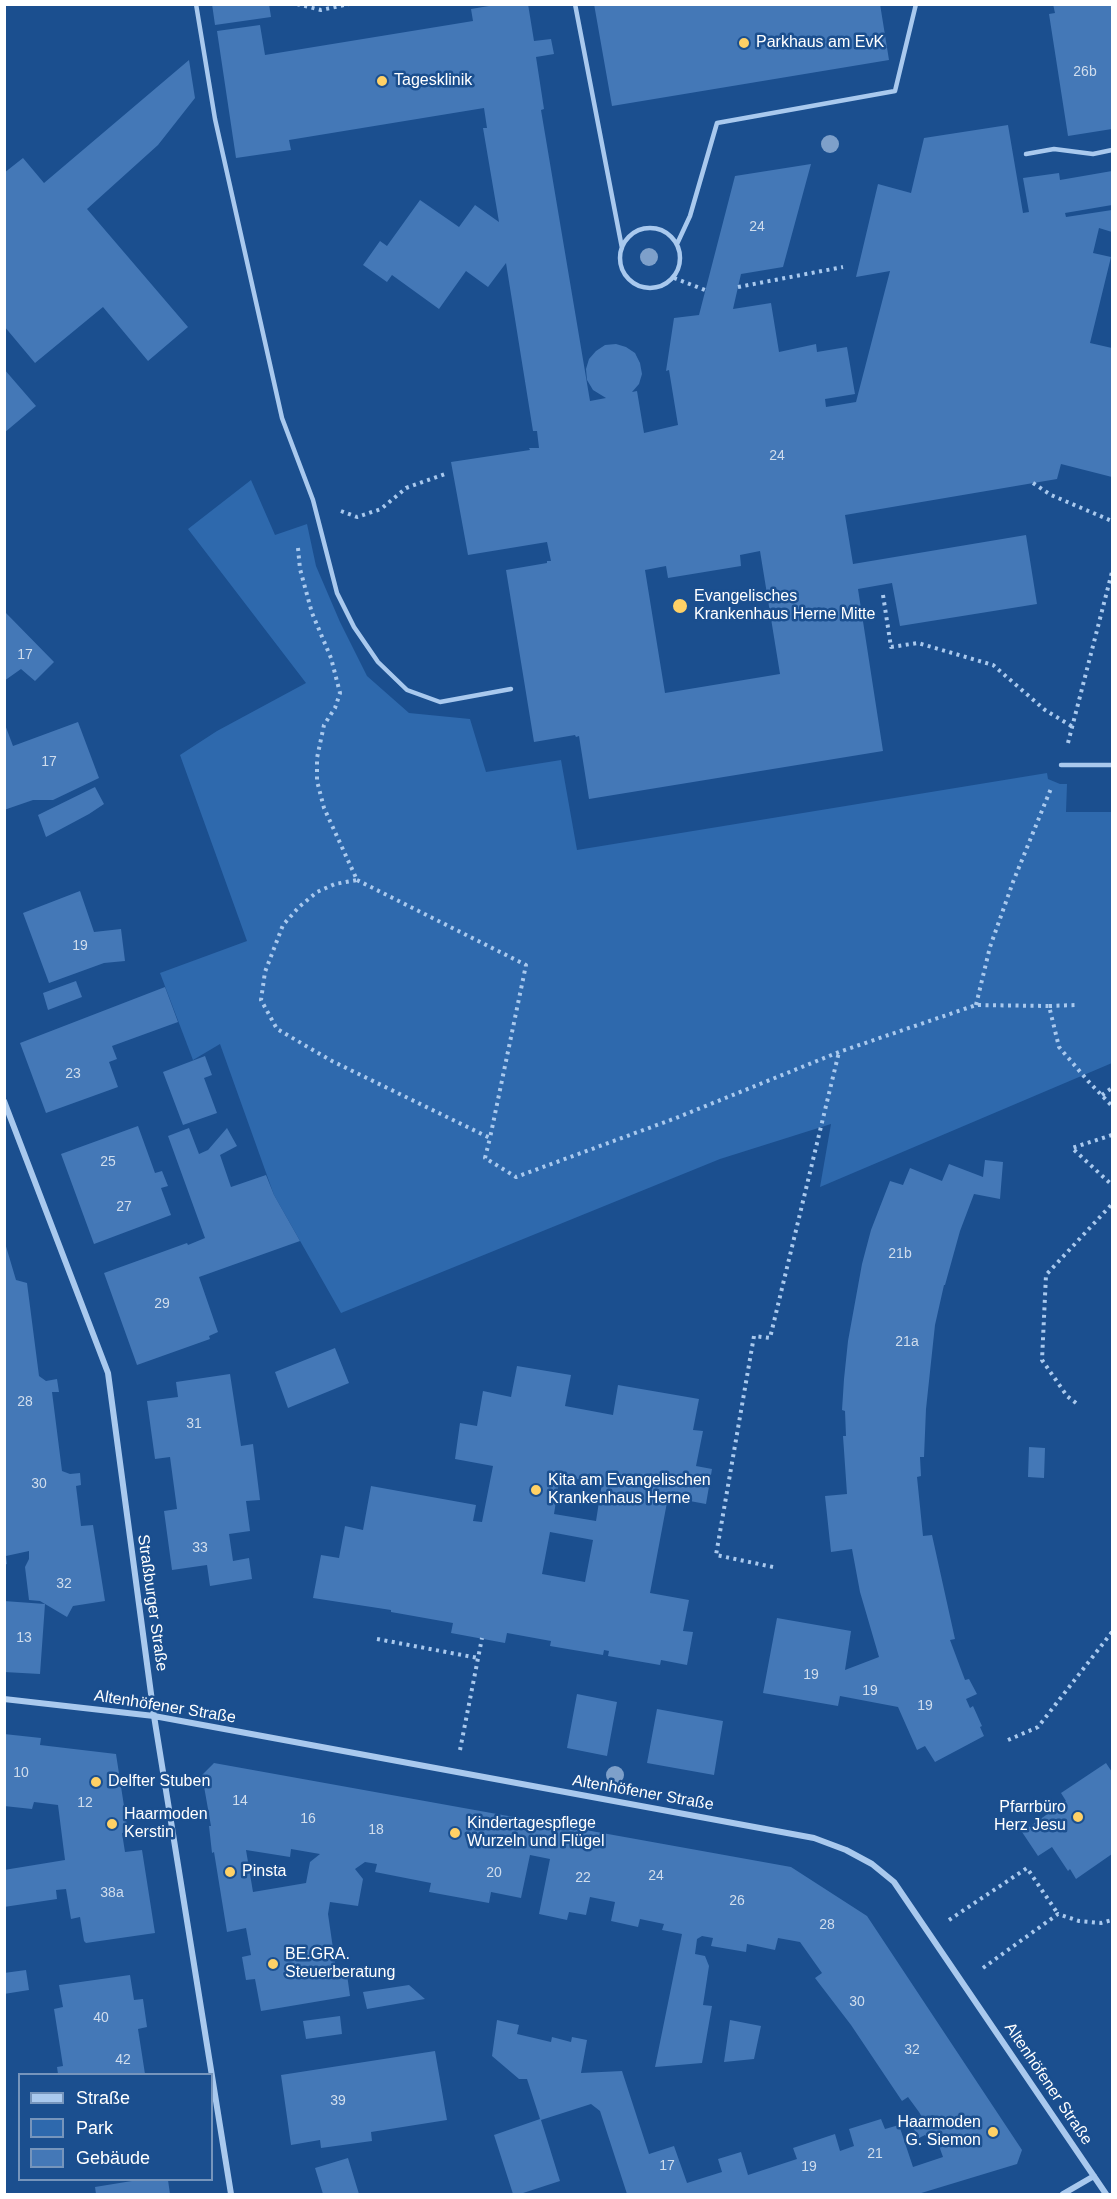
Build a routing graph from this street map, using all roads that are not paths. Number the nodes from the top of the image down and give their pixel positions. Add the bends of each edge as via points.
1 (196, 4) edge
2 (575, 4) edge
3 (916, 4) edge
4 (1113, 150) edge
5 (1026, 154) dead end
6 (677, 244) junction
7 (622, 248) junction
8 (511, 689) dead end
9 (1061, 765) road end
10 (1113, 765) edge
11 (4, 1101) edge
12 (4, 1699) edge
13 (154, 1716) junction
14 (212, 2073) edge
15 (213, 2082) edge
16 (1094, 2176) junction
17 (231, 2194) edge
18 (1063, 2194) edge
19 (1106, 2194) edge

1 - 8 lane via 215,119 268,362 282,418 313,500 337,593 378,662 407,690 440,702
2 - 7 lane
3 - 6 lane via 895,91 717,123 690,216
4 - 5 lane via 1093,154 1054,149
6 - 7 lane via 660,229 648,227 637,230
6 - 7 lane via 680,267 674,278 653,288 641,287 623,272
9 - 10 lane
11 - 13 street, Straßburger Straße via 108,1373
12 - 13 street, Altenhöfener Straße
13 - 14 street, Straßburger Straße
13 - 16 street, Altenhöfener Straße via 814,1838 846,1850 894,1882
15 - 17 street, Straßburger Straße
16 - 18 street
16 - 19 street, Altenhöfener Straße

